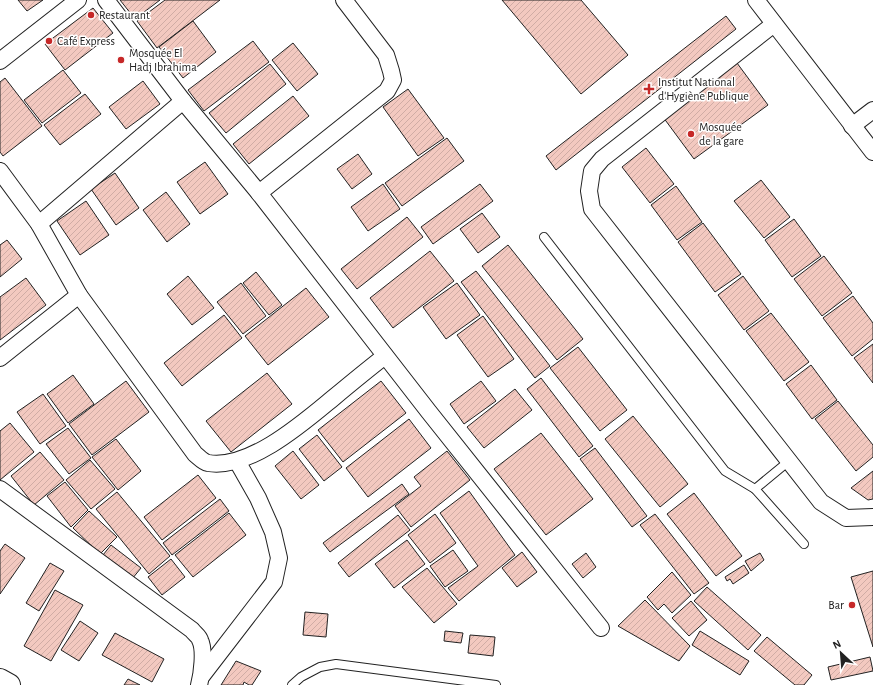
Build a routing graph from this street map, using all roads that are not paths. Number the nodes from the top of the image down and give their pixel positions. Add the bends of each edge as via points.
1 (78, 0) edge
2 (106, 0) edge
3 (344, 0) edge
4 (756, 0) edge
5 (774, 24) junction
6 (0, 61) edge
7 (183, 101) junction
8 (873, 110) edge
9 (852, 126) junction
10 (873, 152) edge
11 (0, 170) edge
12 (259, 192) junction
13 (39, 224) junction
14 (544, 237) dead end
15 (79, 295) junction
16 (385, 356) junction
17 (0, 358) edge
18 (238, 460) junction
19 (789, 461) junction
20 (0, 489) edge
21 (755, 489) junction
22 (873, 518) edge
23 (804, 544) dead end
24 (601, 628) dead end
25 (0, 680) edge
26 (200, 681) edge
27 (9, 685) edge
28 (292, 685) edge
29 (496, 685) edge

1 - 6 street
2 - 7 street
3 - 12 street via 386,56 393,80 387,92
4 - 5 street
5 - 9 street
5 - 19 street via 602,159 592,171 589,191 592,208
7 - 12 street
7 - 13 street
8 - 9 street
9 - 10 street
11 - 13 street
12 - 16 street
13 - 15 street
14 - 21 lane via 725,471
15 - 17 street
15 - 18 street via 195,454 206,463
16 - 18 street via 298,427 267,447
16 - 24 street
18 - 26 street via 273,532 279,558 274,582
19 - 21 lane
19 - 22 street via 821,502 846,518
20 - 26 street via 192,630 200,639 203,653
21 - 23 lane
25 - 27 main road
28 - 29 lane via 320,667 336,664

